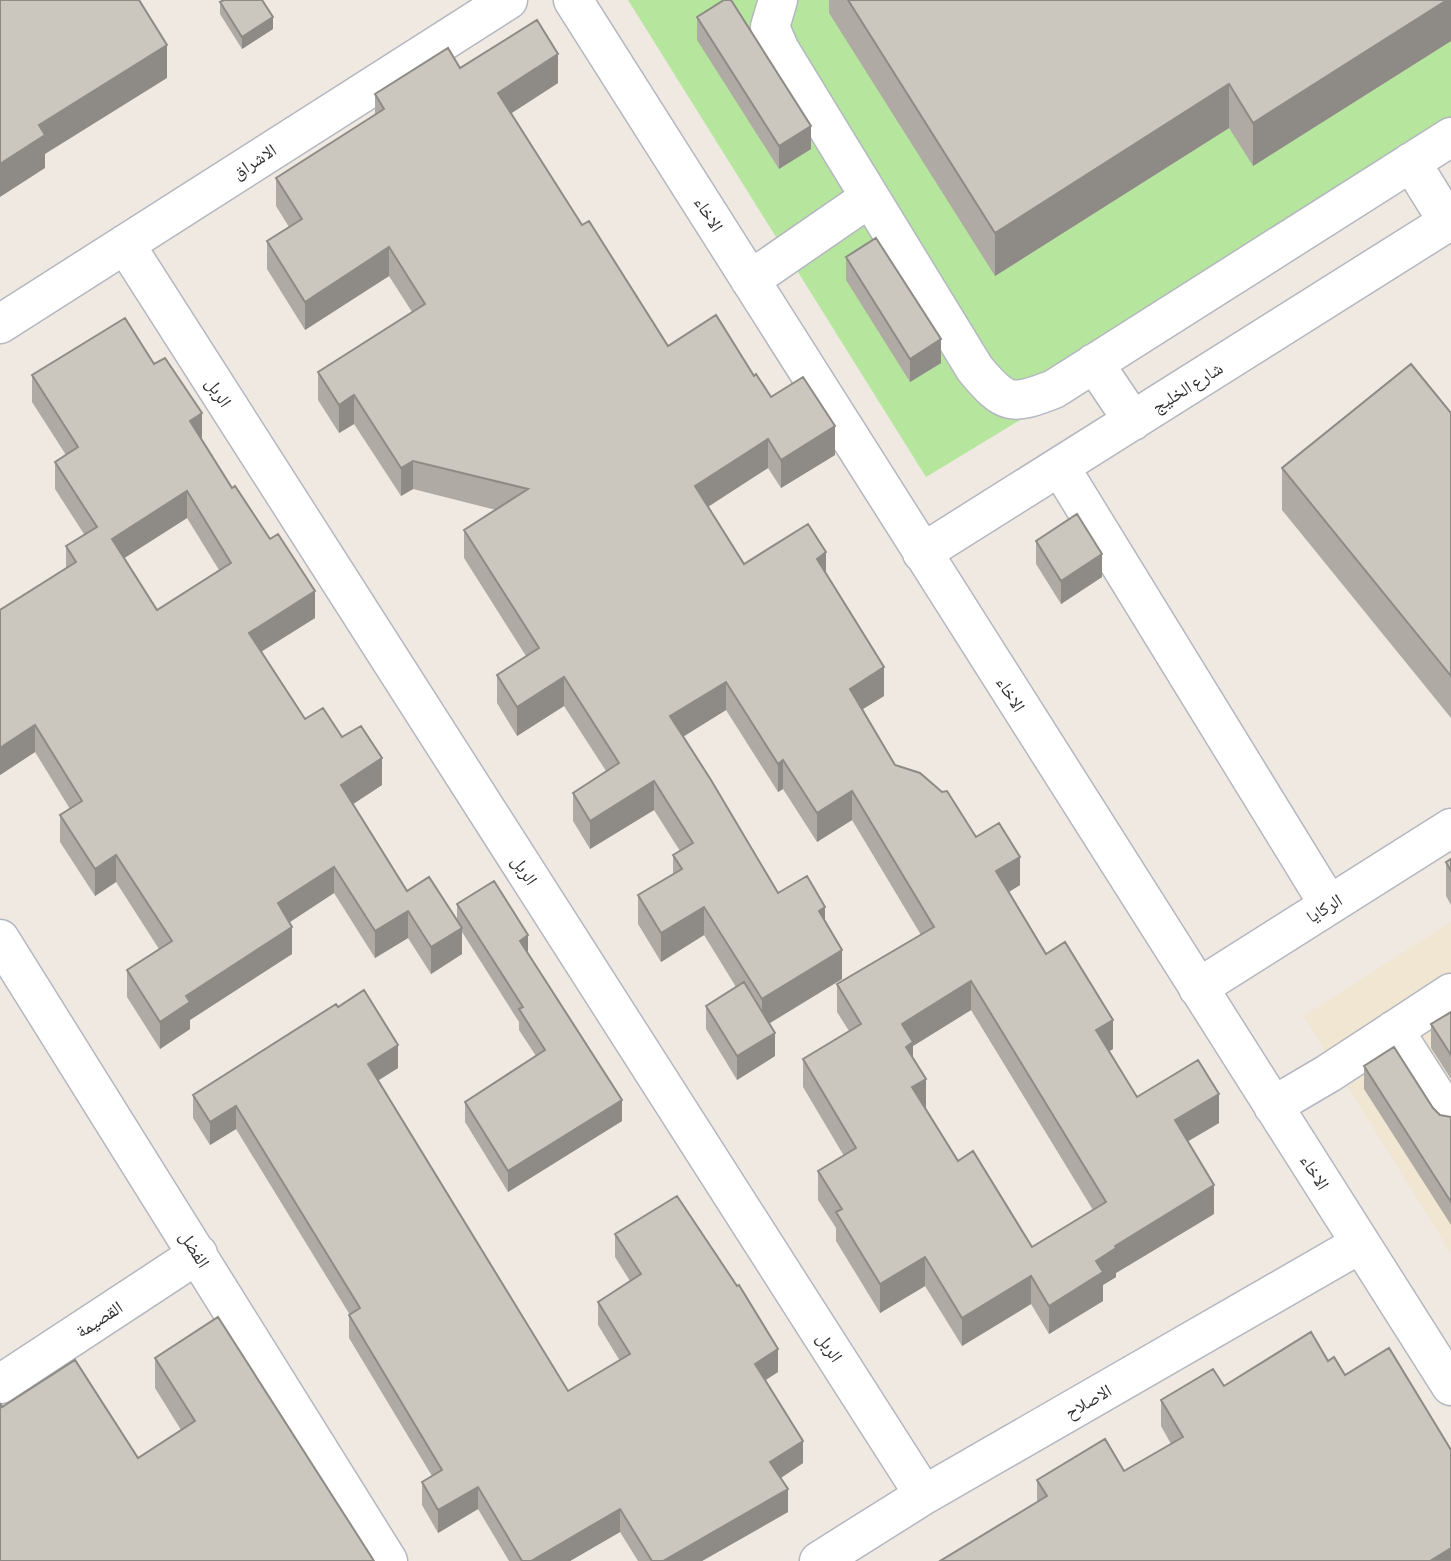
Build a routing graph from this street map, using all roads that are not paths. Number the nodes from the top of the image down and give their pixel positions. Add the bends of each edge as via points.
1 (508, 0) edge
2 (573, 0) edge
3 (778, 0) edge
4 (1451, 138) edge
5 (1411, 162) junction
6 (869, 198) junction
7 (1449, 221) edge
8 (125, 244) junction
9 (750, 281) junction
10 (0, 324) edge
11 (1094, 363) junction
12 (1133, 421) junction
13 (1060, 467) junction
14 (922, 553) junction
15 (1451, 828) edge
16 (1329, 905) junction
17 (0, 939) edge
18 (1198, 988) junction
19 (1451, 993) edge
20 (1394, 1030) junction
21 (1273, 1106) junction
22 (1451, 1119) edge
23 (1360, 1244) junction
24 (198, 1254) junction
25 (0, 1384) edge
26 (1451, 1386) edge
27 (924, 1495) junction
28 (388, 1561) edge
29 (818, 1561) edge

1 - 8 street, الاشراق
2 - 9 street, الاخاء
3 - 6 street via 770,27 780,50
4 - 5 street
5 - 7 street
5 - 11 street
6 - 9 street
6 - 11 street via 975,369 996,394 1023,401 1054,389
7 - 12 street, شارع الخليج
8 - 10 street, الاشراق
8 - 27 street, الربل
9 - 14 street, الاخاء
11 - 12 street
12 - 13 street, شارع الخليج
13 - 14 street, شارع الخليج
13 - 16 street
14 - 18 street, الاخاء
15 - 16 street, الركايا
16 - 18 street, الركايا
17 - 24 street, الفضل
18 - 21 street, الاخاء
19 - 20 street
20 - 21 street
20 - 22 street
21 - 23 street, الاخاء
23 - 26 street, الاخاء
23 - 27 street, الاصلاح
24 - 25 street, القصيمة
24 - 28 street, الفضل
27 - 29 street, الاصلاح

